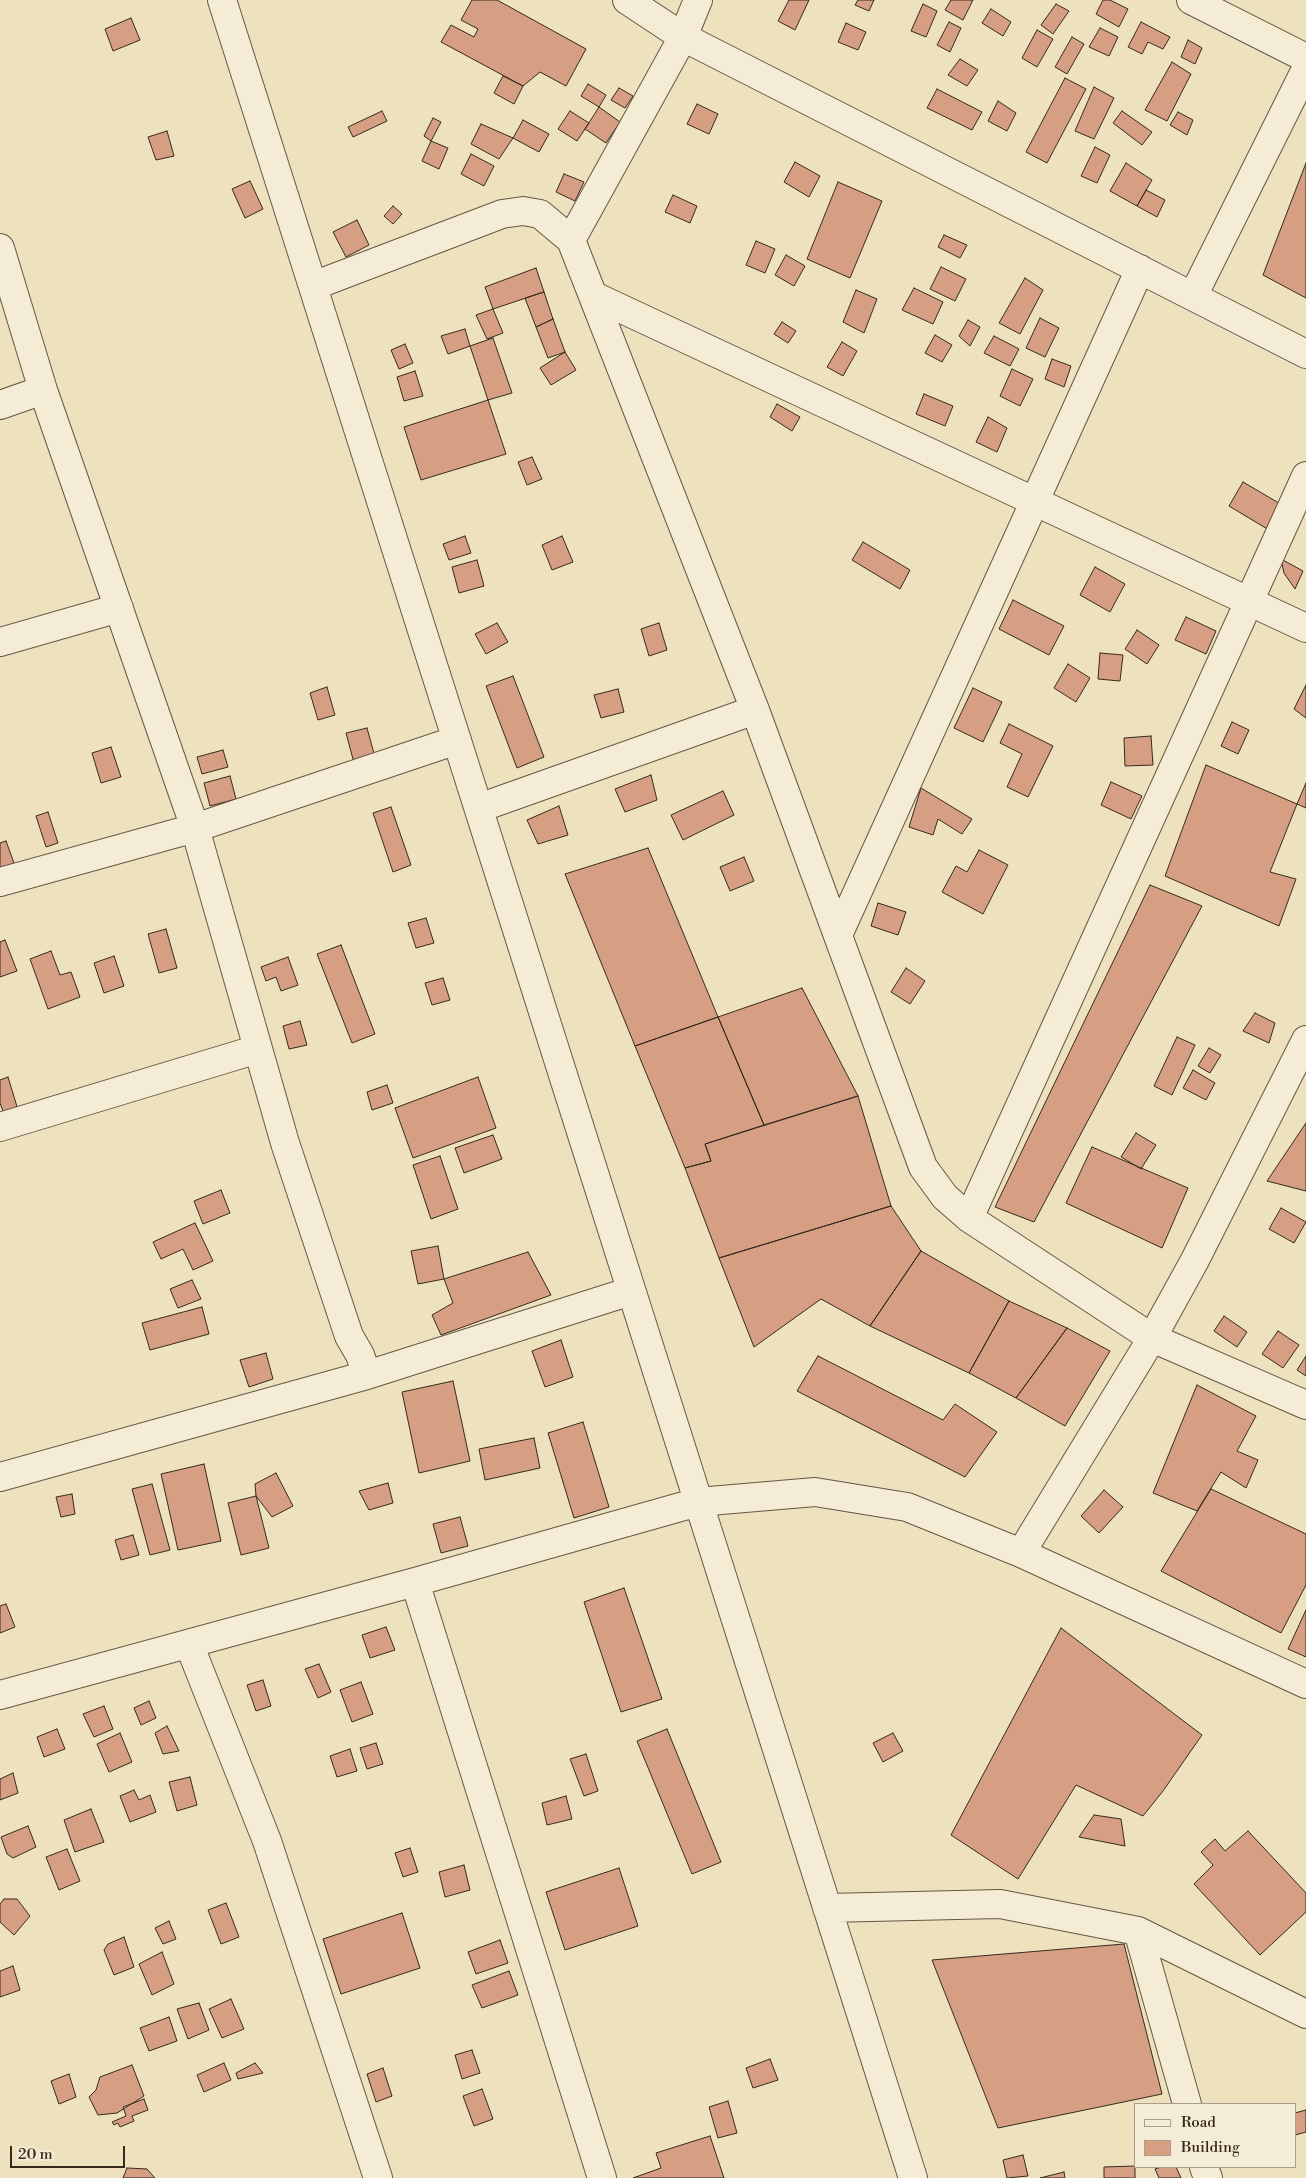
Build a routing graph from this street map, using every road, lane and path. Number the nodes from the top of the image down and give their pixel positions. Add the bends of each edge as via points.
1 (222, 0) edge
2 (627, 0) edge
3 (698, 0) edge
4 (1191, 0) edge
5 (682, 36) junction
6 (1306, 58) edge
7 (1306, 69) edge
8 (571, 240) junction
9 (0, 248) edge
10 (1140, 269) junction
11 (313, 286) junction
12 (594, 296) junction
13 (1193, 296) junction
14 (1306, 354) edge
15 (43, 390) junction
16 (0, 405) edge
17 (1306, 476) edge
18 (1035, 502) junction
19 (1249, 601) junction
20 (118, 608) junction
21 (1306, 628) edge
22 (0, 642) edge
23 (755, 710) junction
24 (457, 740) junction
25 (479, 808) junction
26 (195, 828) junction
27 (0, 882) edge
28 (838, 935) junction
29 (1304, 1047) edge
30 (258, 1049) junction
31 (0, 1128) edge
32 (970, 1218) junction
33 (632, 1292) junction
34 (1152, 1338) junction
35 (367, 1375) junction
36 (1306, 1405) edge
37 (0, 1477) edge
38 (698, 1502) junction
39 (1021, 1553) junction
40 (415, 1582) junction
41 (189, 1644) junction
42 (1306, 1684) edge
43 (0, 1695) edge
44 (827, 1908) junction
45 (1138, 1931) junction
46 (1306, 2014) edge
47 (1187, 2103) edge
48 (378, 2178) edge
49 (602, 2178) edge
50 (913, 2178) edge

1 - 11 street
2 - 5 street
3 - 5 street
4 - 6 street
5 - 8 street
5 - 10 street
7 - 13 street
8 - 11 street via 540,214 523,211 502,214
8 - 12 street
9 - 15 street
10 - 13 street
10 - 18 street
11 - 24 street
12 - 18 street
12 - 23 street
13 - 14 street
15 - 16 street
15 - 20 street
17 - 19 street
18 - 19 street
18 - 28 street
19 - 21 street
19 - 32 street
20 - 22 street
20 - 26 street
23 - 25 street
23 - 28 street
24 - 25 street
24 - 26 street
25 - 33 street
26 - 27 street
26 - 30 street
28 - 32 street via 923,1167 945,1197
29 - 34 street
30 - 31 street
30 - 35 street via 285,1143 349,1336
32 - 34 street
33 - 35 street
33 - 38 street
34 - 36 street
34 - 39 street
35 - 37 street
38 - 39 street via 815,1492 907,1507
38 - 40 street
38 - 44 street
39 - 42 street
40 - 41 street
40 - 49 street
41 - 43 street
41 - 48 street via 267,1842
44 - 45 street via 1000,1904
44 - 50 street
45 - 46 street
45 - 47 street

